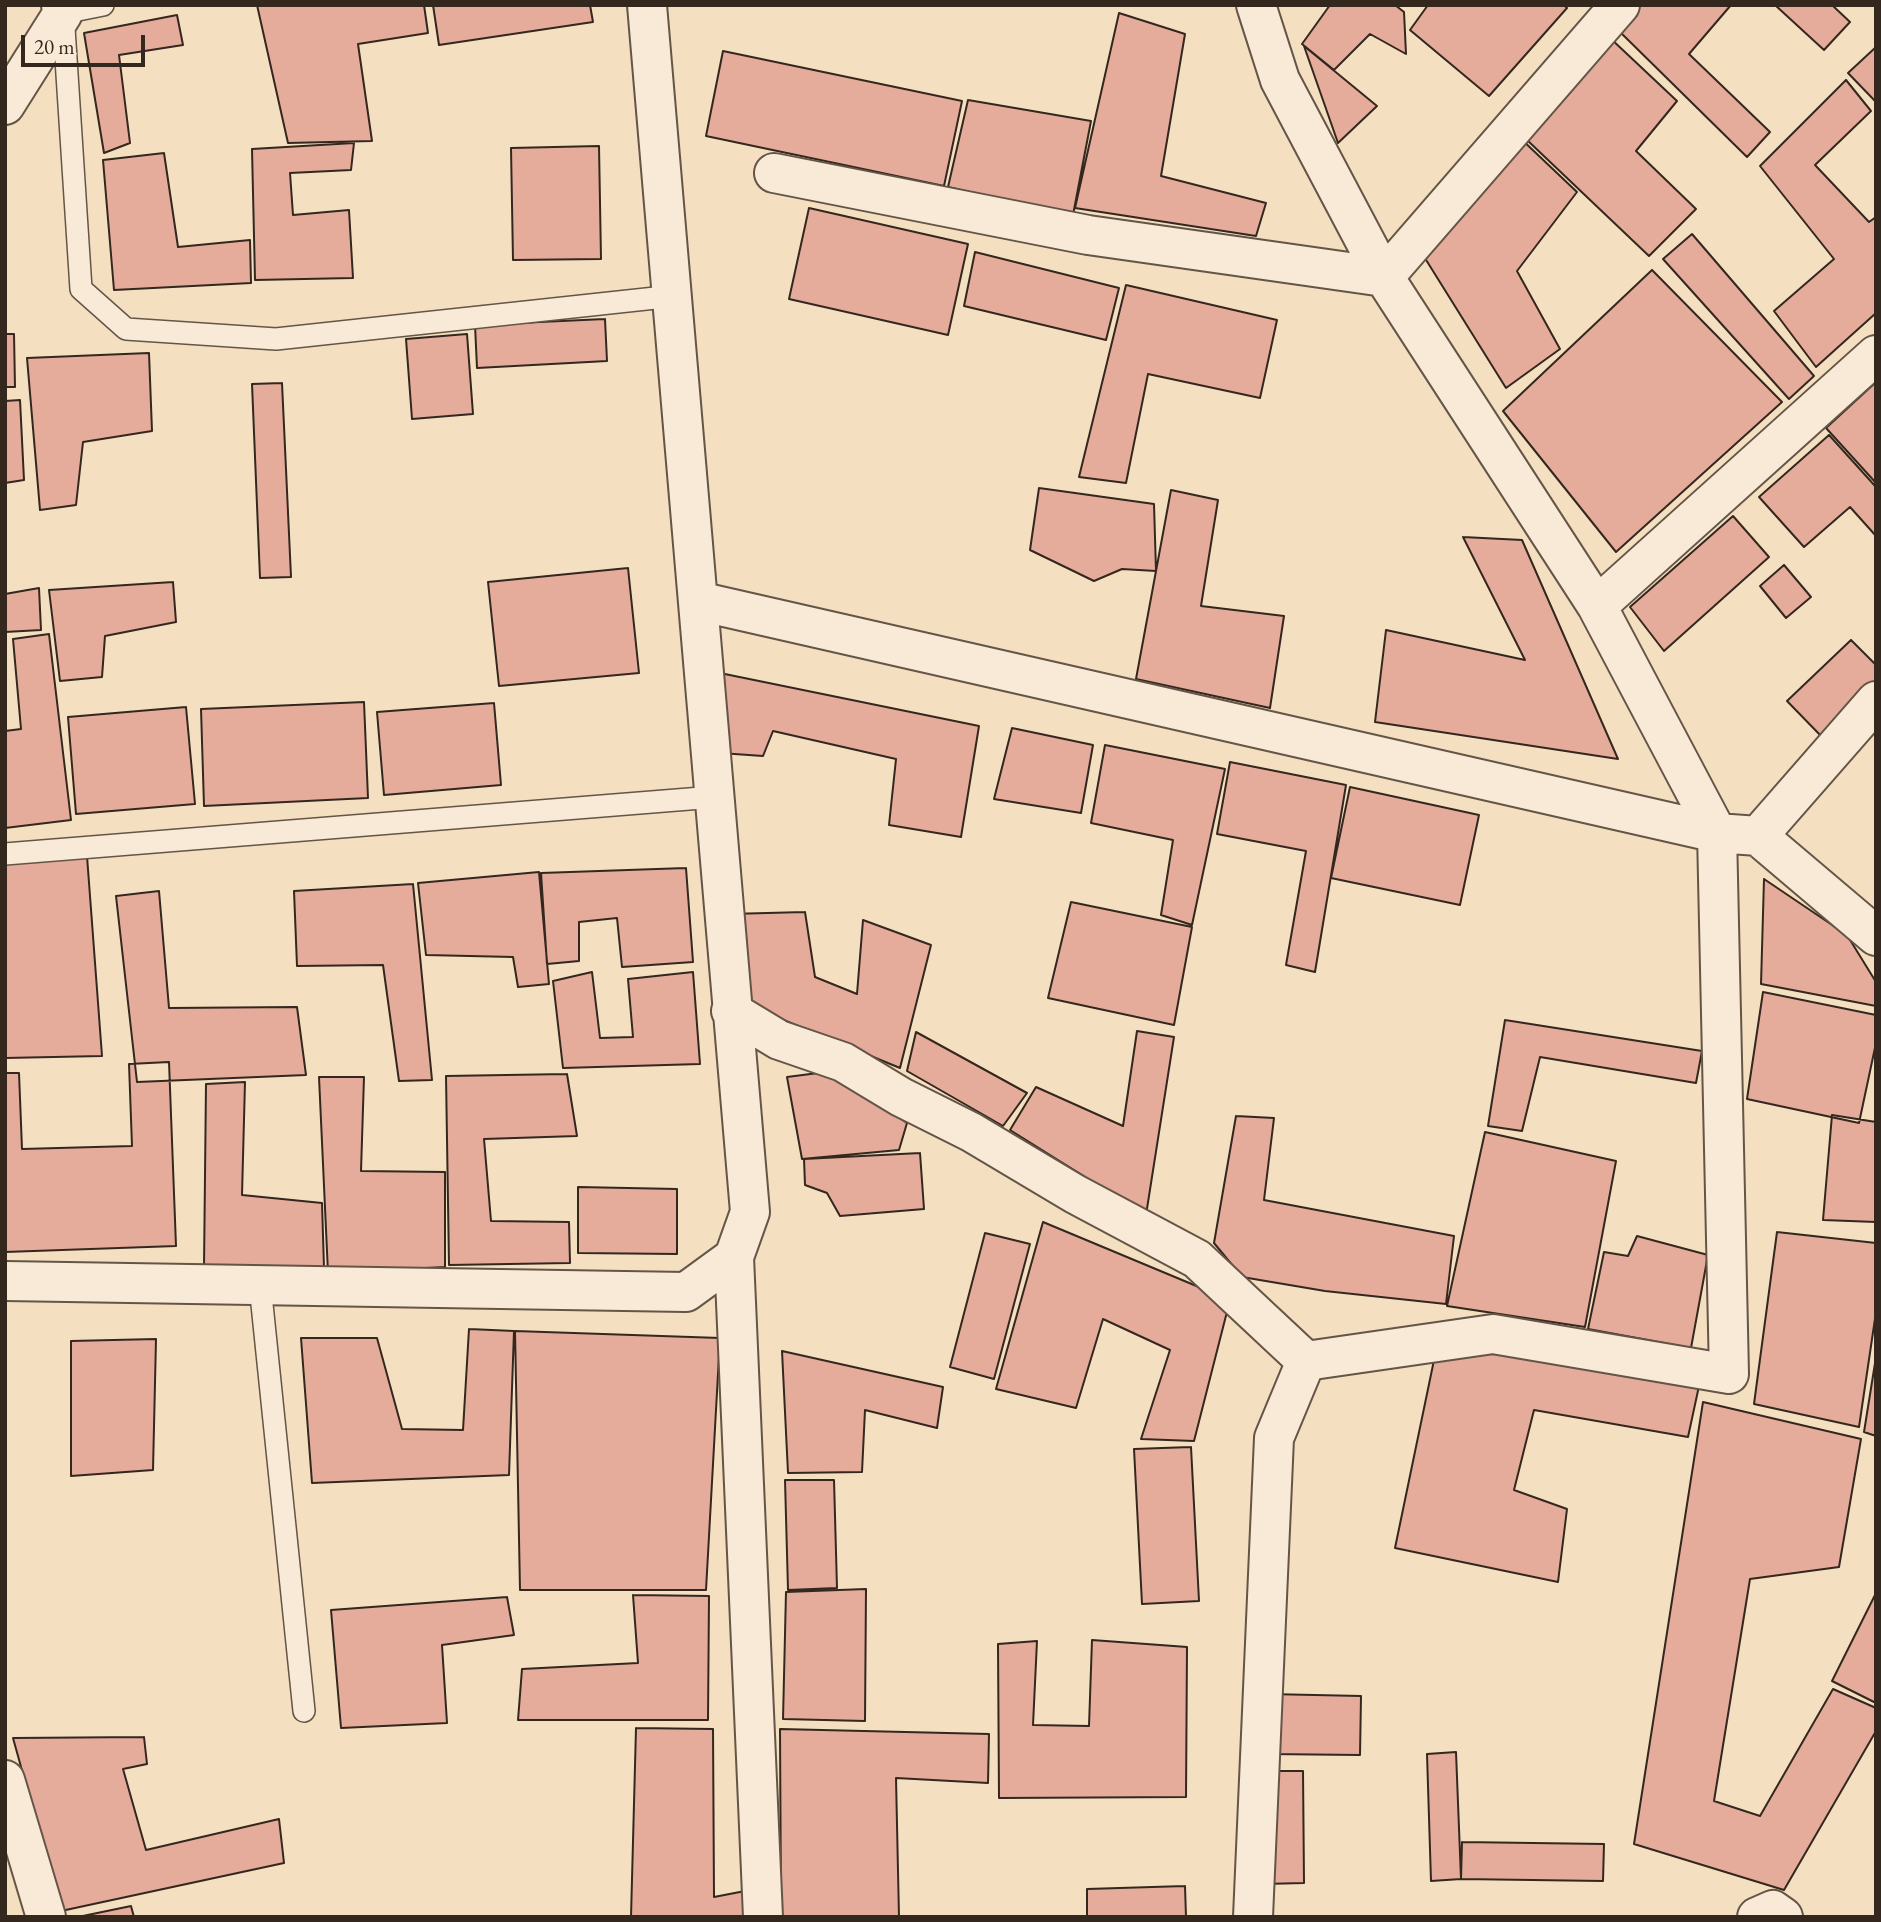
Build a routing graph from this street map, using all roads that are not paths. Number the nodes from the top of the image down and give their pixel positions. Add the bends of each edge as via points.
1 (103, 5) edge
2 (647, 5) edge
3 (1256, 5) edge
4 (1620, 5) edge
5 (62, 9) edge
6 (5, 105) edge
7 (774, 173) dead end
8 (1384, 277) junction
9 (674, 296) junction
10 (1876, 355) edge
11 (698, 601) junction
12 (1597, 606) junction
13 (1876, 701) edge
14 (714, 797) junction
15 (1717, 833) junction
16 (1758, 836) junction
17 (5, 854) edge
18 (1876, 936) edge
19 (731, 1011) junction
20 (734, 1257) junction
21 (5, 1281) edge
22 (260, 1285) junction
23 (1306, 1361) junction
24 (304, 1711) dead end
25 (5, 1780) edge
26 (46, 1917) edge
27 (762, 1917) edge
28 (1253, 1917) edge
29 (1757, 1917) edge
30 (1783, 1917) edge

1 - 5 lane
2 - 9 street
3 - 8 street via 1280,80
4 - 8 street
5 - 6 street
5 - 9 lane via 81,289 126,329 276,339
7 - 8 street via 1088,235
8 - 12 street
9 - 11 street
10 - 12 street
11 - 14 street
11 - 15 street
12 - 15 street
13 - 16 street
14 - 17 lane
14 - 19 street
15 - 16 street
15 - 23 street via 1729,1374 1493,1334
16 - 18 street
19 - 20 street via 750,1212
19 - 23 street via 779,1040 843,1062 1197,1259
20 - 22 street via 686,1292
20 - 27 street
21 - 22 street
22 - 24 lane
23 - 28 street via 1274,1438
25 - 26 street
29 - 30 street via 1773,1910

